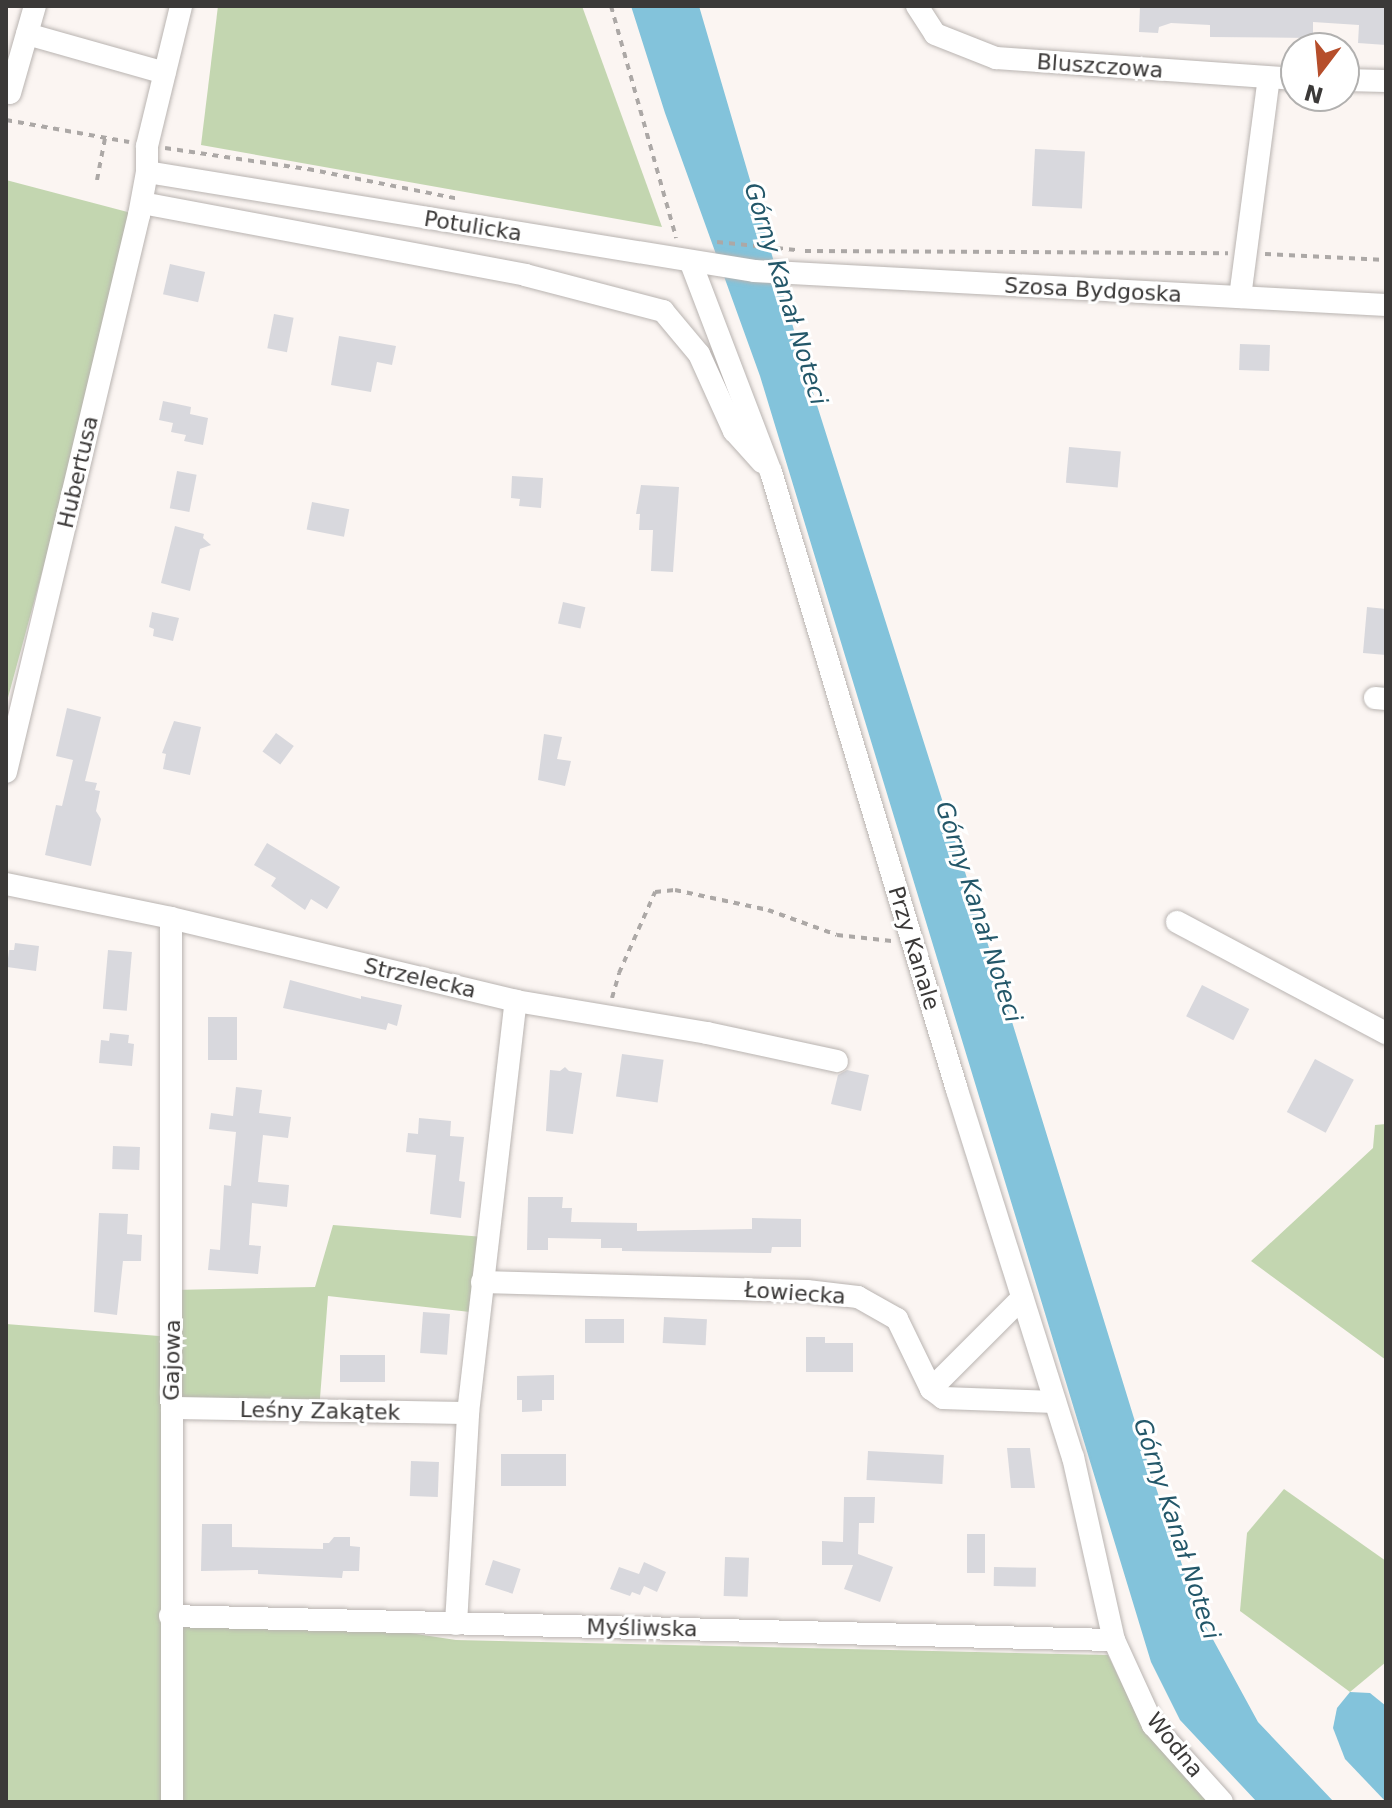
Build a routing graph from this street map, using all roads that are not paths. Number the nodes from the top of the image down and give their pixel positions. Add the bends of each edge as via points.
1 (35, 6) edge
2 (181, 6) edge
3 (917, 6) edge
4 (27, 34) junction
5 (165, 73) junction
6 (1269, 78) junction
7 (1280, 78) edge
8 (1360, 80) edge
9 (1386, 81) edge
10 (6, 91) edge
11 (147, 172) junction
12 (142, 203) junction
13 (701, 264) junction
14 (800, 274) joint
15 (1240, 297) junction
16 (1386, 305) edge
17 (771, 472) junction
18 (6, 772) edge
19 (6, 884) edge
20 (171, 918) junction
21 (1177, 922) dead end
22 (516, 1001) junction
23 (1386, 1033) edge
24 (837, 1061) dead end
25 (482, 1282) junction
26 (1022, 1298) junction
27 (931, 1389) junction
28 (1055, 1402) junction
29 (172, 1408) junction
30 (468, 1413) junction
31 (170, 1616) junction
32 (456, 1624) junction
33 (1114, 1640) junction
34 (172, 1802) edge
35 (1222, 1802) edge

1 - 4 street
2 - 5 street, Hubertusa
3 - 6 street, Bluszczowa via 935,34 996,58
4 - 5 street
4 - 10 street via 10,93
5 - 11 street, Hubertusa via 147,146
6 - 7 street, Bluszczowa
6 - 15 street
8 - 9 street
11 - 12 street, Hubertusa
11 - 13 street, Potulicka
12 - 17 street via 525,275 663,311 699,354 734,431
12 - 18 street, Hubertusa
13 - 14 street, Potulicka
13 - 17 street, Przy Kanale
14 - 15 street, Szosa Bydgoska
15 - 16 street, Szosa Bydgoska
17 - 26 street, Przy Kanale
19 - 20 street, Strzelecka
20 - 22 street, Strzelecka
20 - 29 street, Gajowa
21 - 23 street
22 - 24 street, Strzelecka
22 - 25 street
25 - 27 street, Łowiecka via 858,1297 897,1319
25 - 30 street
26 - 27 street
26 - 28 street, Przy Kanale
27 - 28 street via 943,1398
28 - 33 street, Przy Kanale via 1073,1457
29 - 30 street, Leśny Zakątek
29 - 31 street, Gajowa
30 - 32 street
31 - 32 street, Myśliwska
31 - 34 street, Gajowa
32 - 33 street, Myśliwska
33 - 35 street, Wodna via 1153,1725

